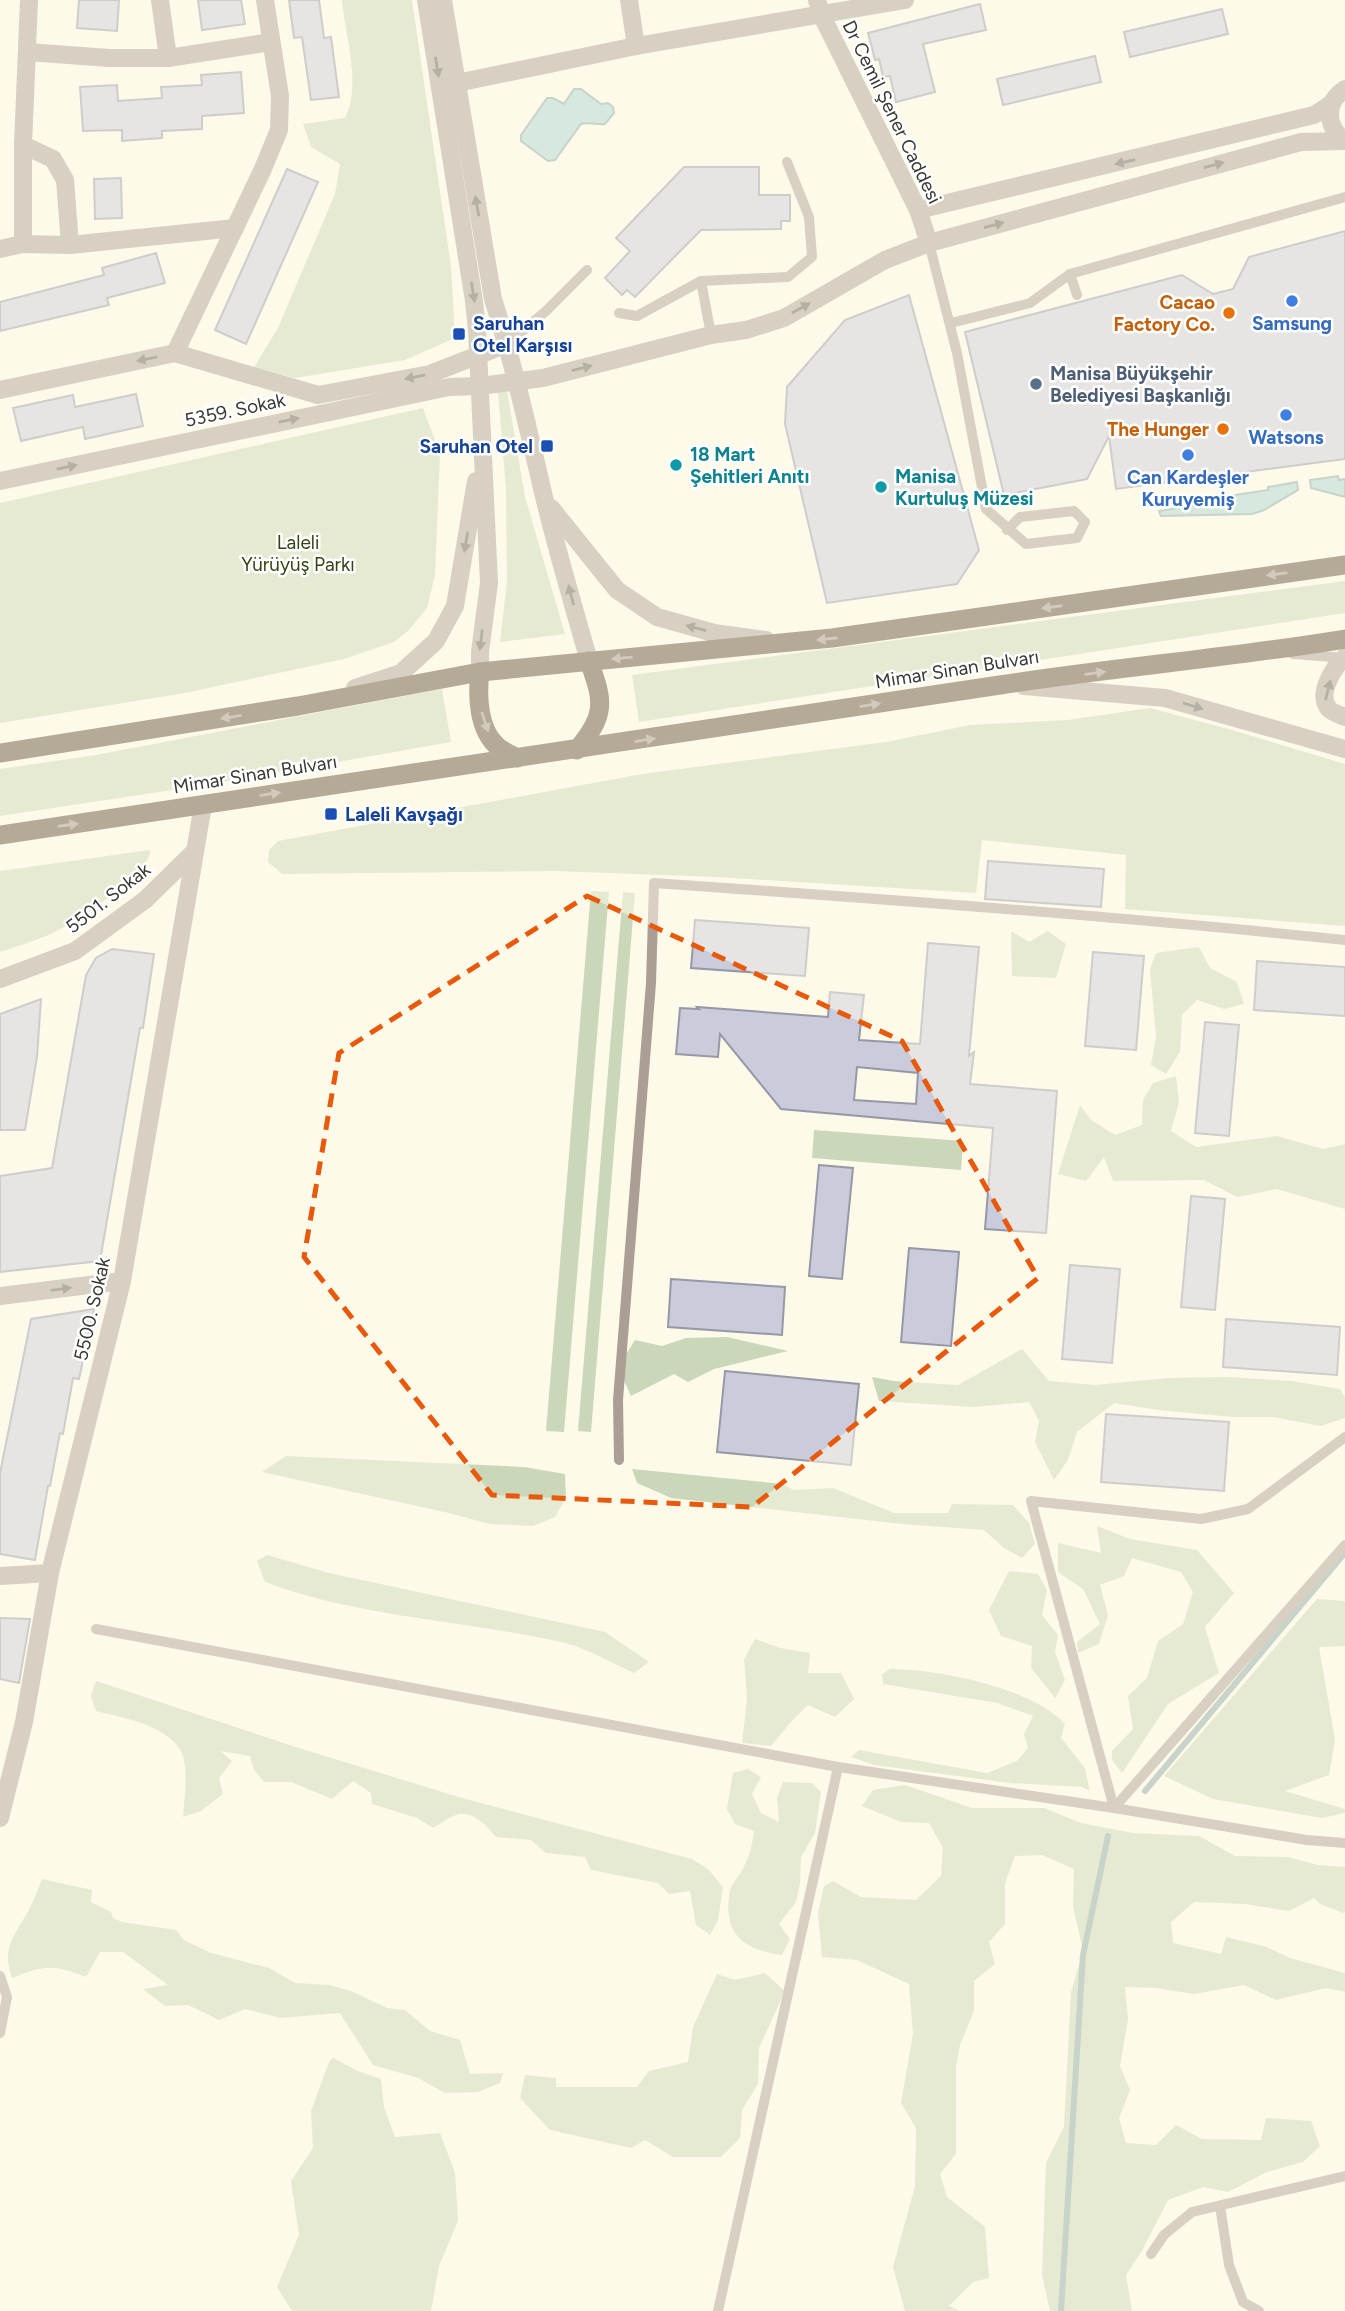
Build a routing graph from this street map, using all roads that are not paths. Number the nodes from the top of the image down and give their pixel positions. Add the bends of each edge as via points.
1 (29, 0) edge
2 (160, 0) edge
3 (265, 0) edge
4 (426, 0) edge
5 (443, 0) edge
6 (629, 0) edge
7 (905, 0) edge
8 (819, 7) edge
9 (271, 41) junction
10 (636, 46) junction
11 (28, 52) junction
12 (168, 58) junction
13 (457, 83) junction
14 (1341, 92) edge
15 (1345, 142) edge
16 (23, 145) junction
17 (787, 162) dead end
18 (1345, 197) edge
19 (918, 210) junction
20 (235, 228) junction
21 (929, 243) junction
22 (23, 244) junction
23 (70, 246) junction
24 (0, 249) edge
25 (587, 270) dead end
26 (1070, 274) junction
27 (701, 281) junction
28 (1077, 295) dead end
29 (619, 313) dead end
30 (951, 323) junction
31 (711, 335) junction
32 (507, 344) junction
33 (175, 353) junction
34 (478, 354) junction
35 (516, 381) junction
36 (480, 386) junction
37 (0, 390) edge
38 (481, 450) junction
39 (0, 481) edge
40 (545, 501) junction
41 (1007, 530) junction
42 (1345, 565) edge
43 (787, 643) junction
44 (1344, 653) edge
45 (589, 661) junction
46 (480, 672) junction
47 (1004, 684) junction
48 (298, 706) junction
49 (1345, 717) edge
50 (1345, 749) edge
51 (578, 750) junction
52 (0, 753) edge
53 (517, 758) junction
54 (203, 805) junction
55 (0, 835) edge
56 (194, 852) junction
57 (1345, 940) edge
58 (0, 979) edge
59 (121, 1281) junction
60 (0, 1296) edge
61 (1345, 1437) edge
62 (619, 1460) dead end
63 (1345, 1545) edge
64 (50, 1573) junction
65 (0, 1576) edge
66 (96, 1629) dead end
67 (838, 1767) junction
68 (1114, 1808) junction
69 (0, 1818) edge
70 (1345, 1843) edge
71 (0, 1976) edge
72 (0, 2033) edge
73 (1345, 2176) edge
74 (1220, 2206) junction
75 (1151, 2254) dead end
76 (718, 2311) edge
77 (1259, 2311) edge

1 - 11 street
2 - 12 street
3 - 9 street
4 -> 34 street via 474,301
5 - 13 street
6 - 10 street
7 - 8 street
8 - 10 street
8 - 19 street, Dr Cemil Şener Caddesi
9 - 12 street
9 - 20 street via 280,96 279,130
10 - 13 street
11 - 12 street
11 - 16 street
32 -> 13 street via 493,299
14 - 15 street via 1330,121
14 -> 19 street via 1314,116
21 -> 15 street, 5359. Sokak via 1301,142
16 - 22 street
16 - 23 street via 53,159 65,180
17 - 27 lane via 808,217 812,257 788,277
18 - 26 lane
19 - 21 street, Dr Cemil Şener Caddesi
20 - 23 street
20 - 33 street
21 - 30 lane
31 -> 21 street, 5359. Sokak via 785,318 885,260
22 - 23 street
22 - 24 street
25 - 32 lane
26 - 28 lane
26 - 30 lane via 1030,303
27 - 29 lane via 636,316
27 - 31 lane
30 - 41 lane via 986,509
35 -> 31 street, 5359. Sokak
32 - 34 street
32 - 35 street
34 -> 33 street via 430,374 318,395
33 -> 37 street
34 - 36 street
35 - 36 street, 5359. Sokak
35 - 40 street
36 - 38 street
39 -> 36 street, 5359. Sokak via 449,387
38 -> 46 street via 489,583
38 -> 48 street via 455,606 436,641 401,674
43 -> 40 street via 714,633 657,617 617,590
45 -> 40 street
41 - 41 lane via 1026,544 1077,538 1085,522 1074,511 1020,517
42 -> 43 highway
43 -> 45 highway
47 -> 44 highway, Mimar Sinan Bulvarı via 1266,652
49 -> 44 street via 1331,711 1324,701
45 - 46 highway
45 - 51 highway via 601,710
46 - 48 highway
46 -> 53 highway via 477,695 485,727 496,746
47 -> 50 street via 1165,698
51 -> 47 highway, Mimar Sinan Bulvarı
48 -> 52 highway
51 - 53 highway
54 -> 53 highway, Mimar Sinan Bulvarı
55 -> 54 highway, Mimar Sinan Bulvarı
54 - 56 street, 5500. Sokak
56 - 58 street, 5501. Sokak via 145,900 75,951
56 - 59 street, 5500. Sokak
57 - 62 lane via 995,907 654,883 651,983 618,1400
60 -> 59 street
59 - 64 street, 5500. Sokak
61 - 68 lane via 1248,1509 1236,1512 1201,1519 1031,1501
63 - 68 lane
64 - 65 street
64 - 69 street, 5500. Sokak via 24,1722
66 - 67 lane
67 - 68 lane
67 - 76 lane
68 - 70 lane
71 - 72 lane via 7,1997
73 - 74 lane
74 - 75 lane via 1192,2213 1164,2235
74 - 77 lane via 1229,2265 1243,2302

